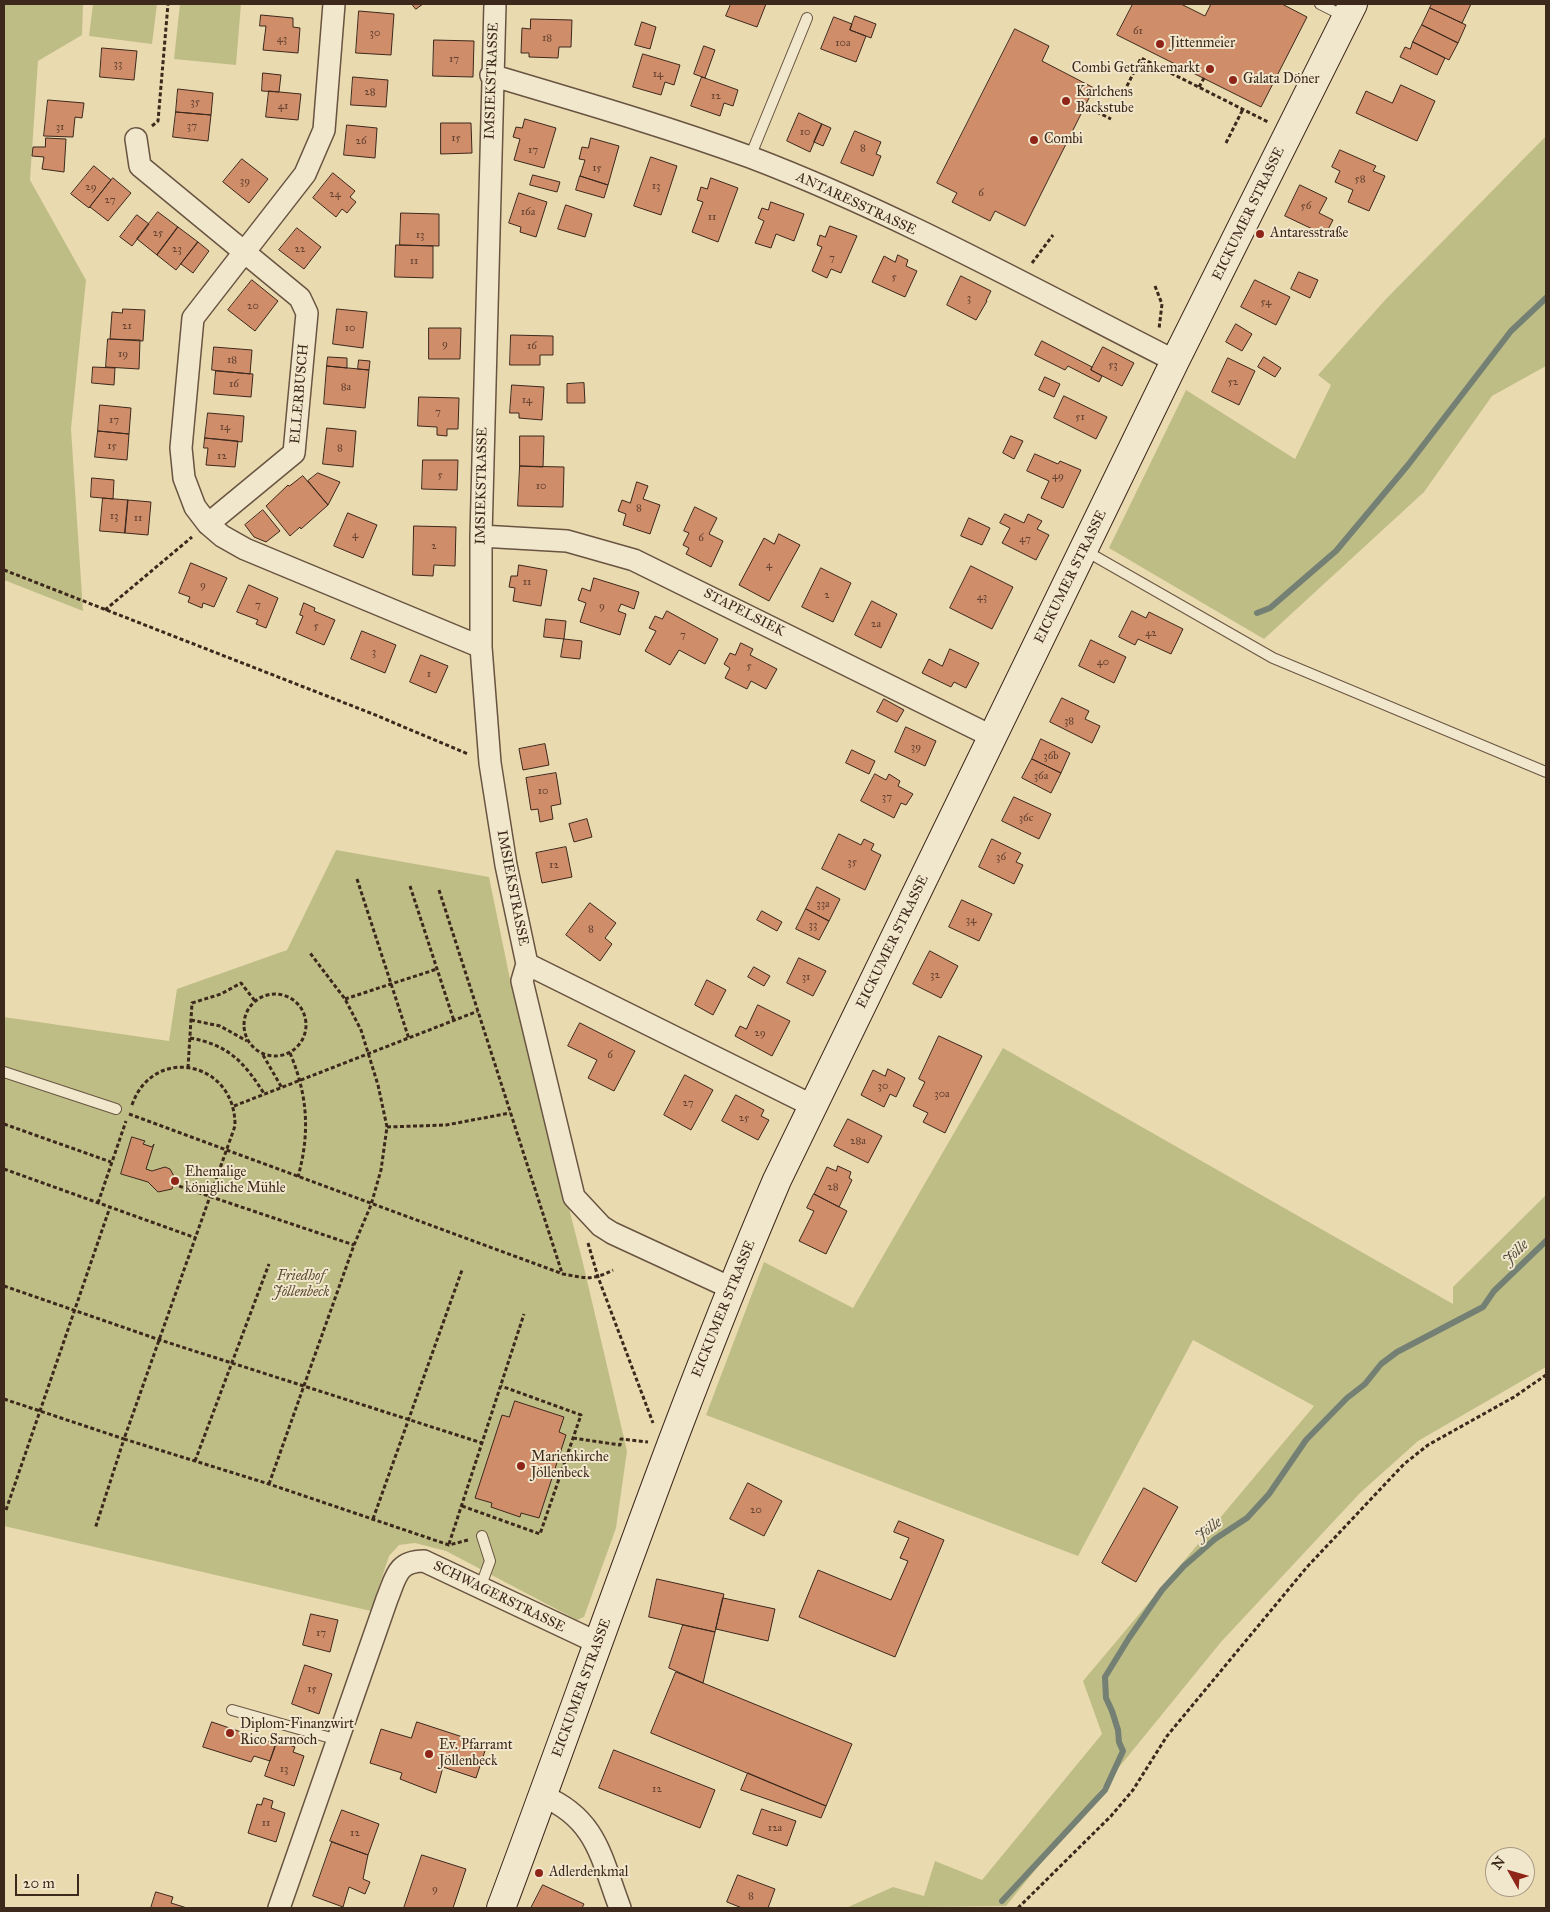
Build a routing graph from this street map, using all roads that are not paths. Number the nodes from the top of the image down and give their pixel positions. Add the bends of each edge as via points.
1 (334, 4) edge
2 (495, 4) edge
3 (1320, 4) edge
4 (1350, 10) edge
5 (806, 18) dead end
6 (491, 75) junction
7 (136, 139) road end
8 (750, 157) junction
9 (245, 251) junction
10 (1168, 358) junction
11 (208, 524) junction
12 (481, 536) junction
13 (1084, 550) junction
14 (481, 647) junction
15 (994, 737) junction
16 (1546, 772) edge
17 (527, 964) junction
18 (4, 1072) edge
19 (813, 1106) junction
20 (116, 1109) road end
21 (731, 1288) junction
22 (482, 1536) dead end
23 (480, 1588) junction
24 (598, 1643) junction
25 (232, 1710) dead end
26 (338, 1740) junction
27 (543, 1796) junction
28 (279, 1908) edge
29 (501, 1908) edge
30 (620, 1908) edge

1 - 9 street via 324,130 315,155 305,174
2 - 6 street, IMSIEKSTRASSE
3 - 4 lane
4 - 10 main road, EICKUMER STRASSE
5 - 8 lane
6 - 8 street, ANTARESSTRASSE
6 - 12 street, IMSIEKSTRASSE
7 - 9 street, ELLERBUSCH via 140,166
8 - 10 street, ANTARESSTRASSE via 859,204
9 - 11 street via 193,318 181,448 184,478 195,507
9 - 11 street, ELLERBUSCH via 300,298 307,313 294,453
10 - 13 main road, EICKUMER STRASSE
11 - 14 street via 245,549
12 - 14 street, IMSIEKSTRASSE
12 - 15 street, STAPELSIEK via 567,541 634,560
13 - 15 main road, EICKUMER STRASSE
13 - 16 lane via 1273,658
14 - 17 street, IMSIEKSTRASSE via 490,764 506,865
15 - 19 main road, EICKUMER STRASSE
17 - 19 street, IMSIEKSTRASSE
17 - 21 street, IMSIEKSTRASSE via 522,982 574,1197 612,1233
18 - 20 lane
19 - 21 main road, EICKUMER STRASSE
21 - 24 main road, EICKUMER STRASSE
22 - 23 lane via 490,1561
23 - 24 street, SCHWAGERSTRASSE
23 - 26 street, SCHWAGERSTRASSE via 424,1561 411,1561 400,1568
24 - 27 main road, EICKUMER STRASSE
25 - 26 lane
26 - 28 street, SCHWAGERSTRASSE
27 - 29 main road, EICKUMER STRASSE
27 - 30 street via 562,1804 590,1832

